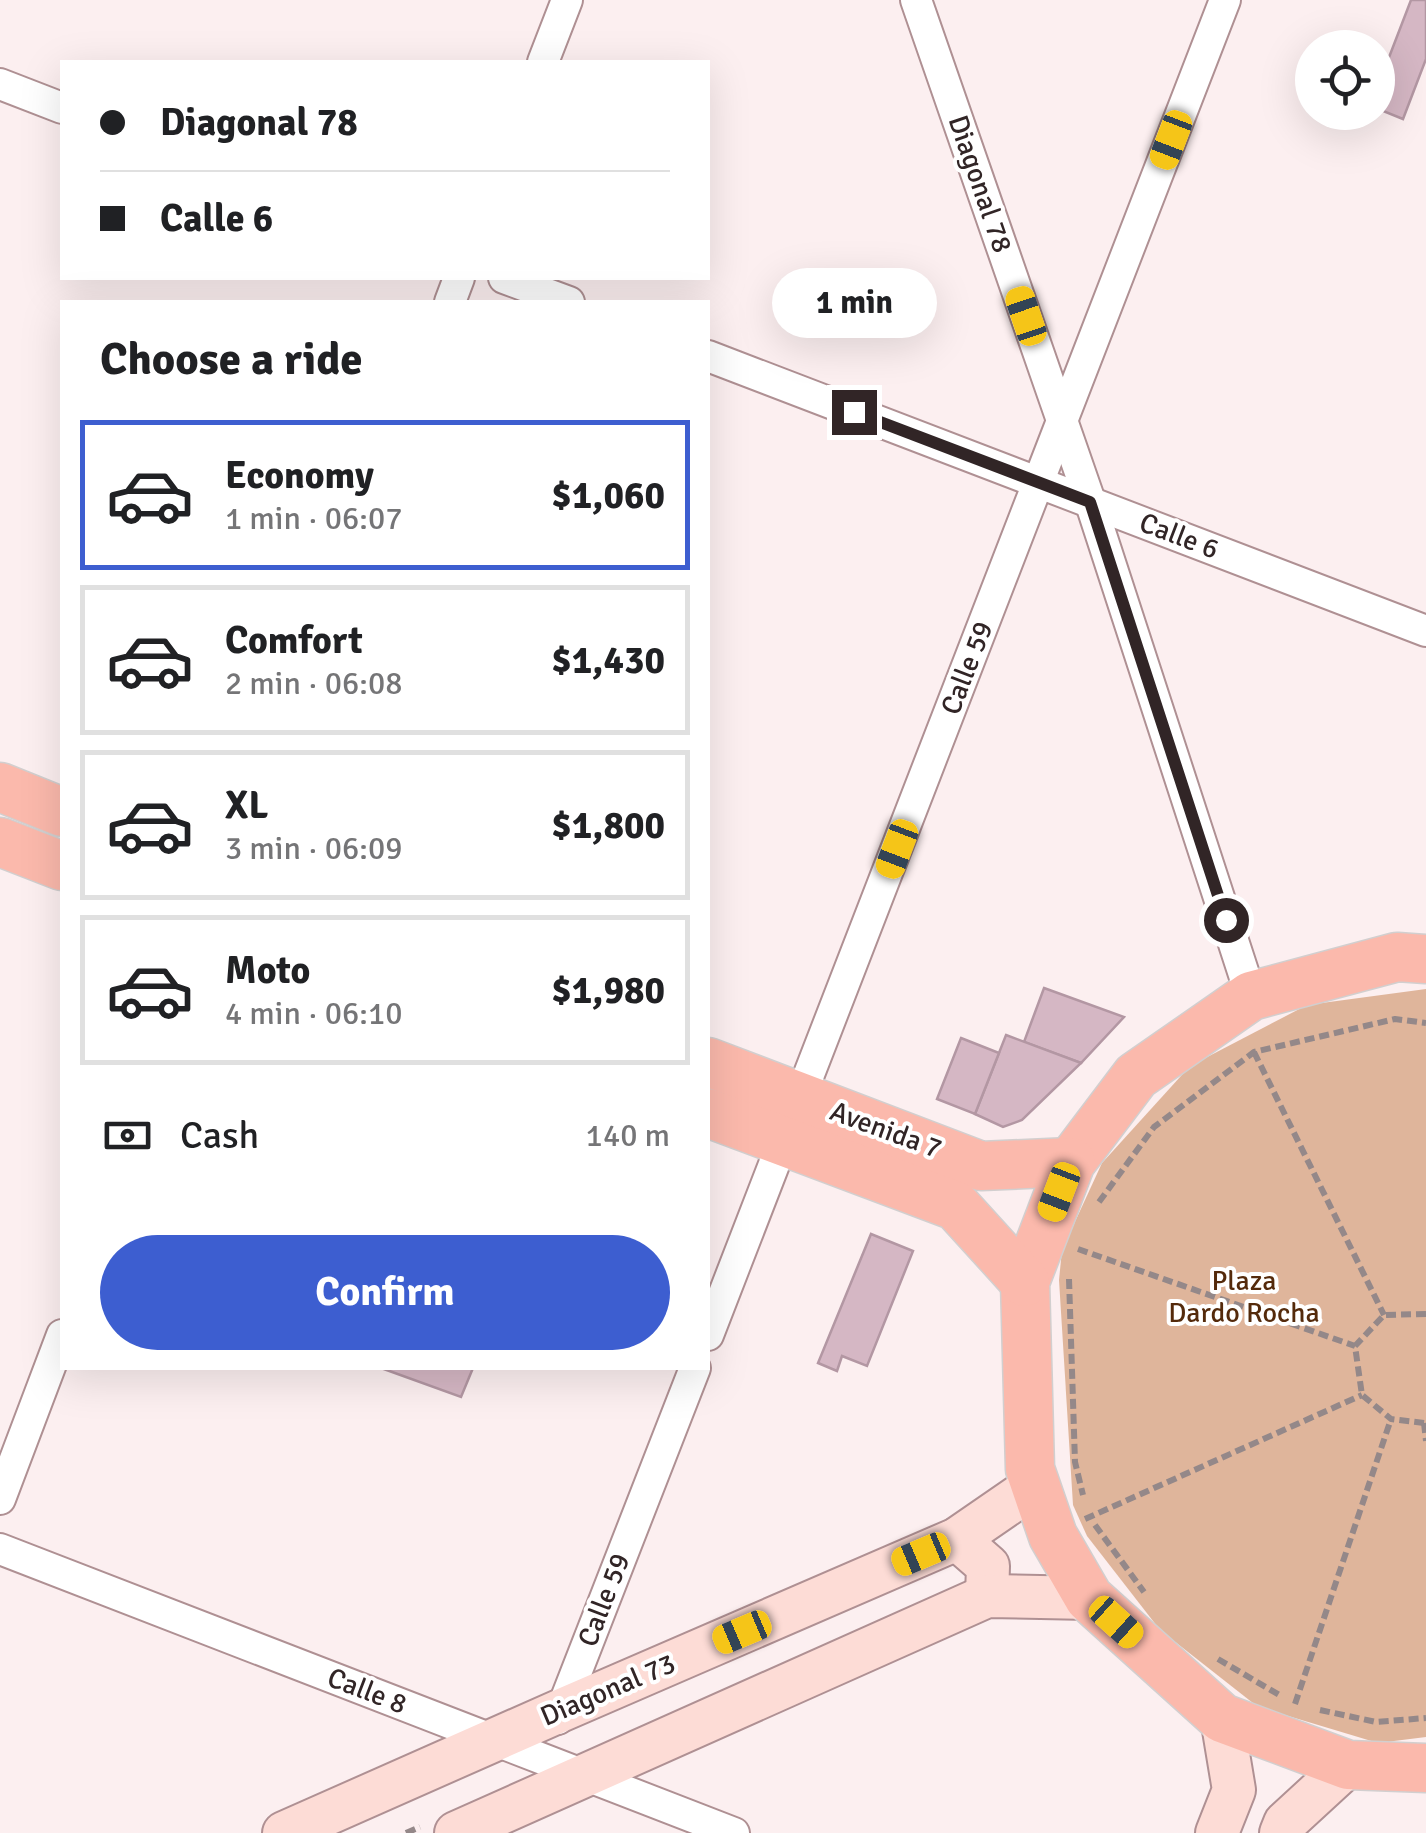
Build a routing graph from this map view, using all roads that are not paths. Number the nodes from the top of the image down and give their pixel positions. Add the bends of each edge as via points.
1 (567, 0) edge
2 (916, 0) edge
3 (1226, 0) edge
4 (543, 60) edge
5 (0, 84) edge
6 (60, 107) edge
7 (509, 280) edge
8 (564, 300) edge
9 (710, 357) edge
10 (1062, 422) junction
11 (1038, 483) junction
12 (1090, 502) junction
13 (1426, 631) edge
14 (0, 788) edge
15 (60, 811) edge
16 (0, 842) edge
17 (60, 865) edge
18 (1426, 959) edge
19 (1250, 996) junction
20 (710, 1063) edge
21 (710, 1113) edge
22 (792, 1120) junction
23 (1071, 1162) junction
24 (1047, 1273) junction
25 (710, 1331) edge
26 (60, 1341) edge
27 (694, 1370) edge
28 (1034, 1486) junction
29 (0, 1499) edge
30 (957, 1539) junction
31 (0, 1550) edge
32 (987, 1596) junction
33 (1090, 1598) junction
34 (562, 1710) junction
35 (1222, 1718) junction
36 (494, 1739) junction
37 (545, 1760) junction
38 (1348, 1765) junction
39 (1426, 1768) edge
40 (584, 1775) junction
41 (522, 1817) edge
42 (284, 1833) edge
43 (456, 1833) edge
44 (734, 1833) edge
45 (1217, 1833) edge
46 (1281, 1833) edge

1 - 4 street
2 - 10 street, Diagonal 78
3 - 10 street, Calle 59
5 - 6 street
7 - 8 street
9 - 11 street, Calle 6
10 - 11 street, Calle 59
10 - 12 street, Diagonal 78
11 - 12 street, Calle 6
11 - 22 street, Calle 59
12 - 13 street, Calle 6
12 - 19 street, Diagonal 78
14 - 15 main road
16 - 17 main road
18 - 19 main road via 1397,957
19 - 23 main road via 1136,1076
20 - 22 main road, Avenida 7
21 - 22 main road, Avenida 7
22 - 23 main road, Avenida 7 via 982,1166
22 - 24 main road, Avenida 7 via 956,1206
22 - 25 street, Calle 59
23 - 24 main road
24 - 28 main road via 1030,1469
26 - 29 street
27 - 34 street, Calle 59
28 - 30 main road, Diagonal 73
28 - 33 main road
30 - 32 main road via 988,1566
30 - 34 main road, Diagonal 73
31 - 36 street, Calle 8
32 - 33 main road
32 - 40 main road
33 - 35 main road
34 - 36 main road, Diagonal 73
34 - 37 street, Calle 59
35 - 38 main road
35 - 45 main road via 1234,1790
36 - 37 street, Calle 8
36 - 42 main road, Diagonal 73
37 - 40 street, Calle 8
37 - 41 street, Calle 59
38 - 39 main road
38 - 46 main road
40 - 41 main road
40 - 44 street, Calle 8
41 - 43 main road

